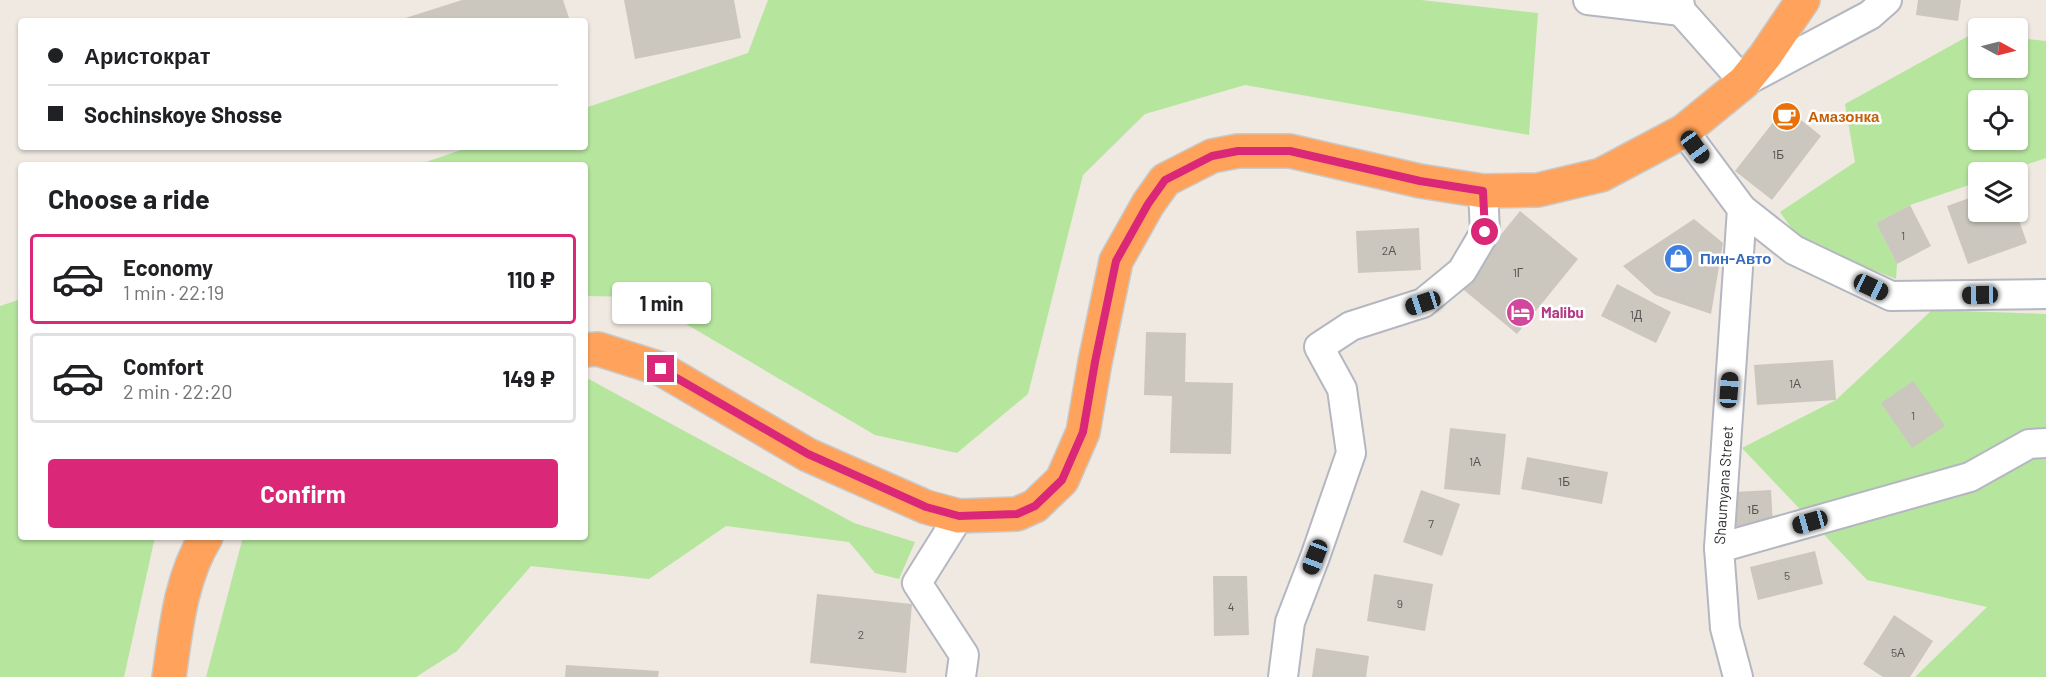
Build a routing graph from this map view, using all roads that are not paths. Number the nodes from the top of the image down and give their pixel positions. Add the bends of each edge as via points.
1 (1588, 0) edge
2 (1803, 0) edge
3 (1887, 0) edge
4 (1680, 5) edge
5 (1744, 82) junction
6 (1684, 131) junction
7 (1483, 191) junction
8 (1742, 209) junction
9 (2046, 294) edge
10 (588, 350) edge
11 (2046, 443) edge
12 (959, 516) junction
13 (205, 540) edge
14 (1719, 548) junction
15 (169, 677) edge
16 (961, 677) edge
17 (1283, 677) edge
18 (1738, 677) edge

1 - 4 street
2 - 5 highway
3 - 5 street via 1870,15
4 - 5 street
5 - 6 highway
6 - 7 highway via 1601,175 1538,190
6 - 8 street
7 - 12 highway via 1290,151 1238,151 1212,156 1165,180 1116,261 1083,432 1062,480 1035,506 1017,514
7 - 17 street via 1485,232 1462,271 1423,303 1351,326 1319,347 1342,389 1351,453 1290,622
8 - 9 street via 1794,250 1891,296
8 - 14 street, Shaumyana Street
10 - 12 highway via 661,369 808,454 926,507
11 - 14 street via 2029,444 1970,477
12 - 16 street via 917,583 964,655
13 - 15 highway via 188,576 179,609
14 - 18 street, Shaumyana Street via 1725,628

